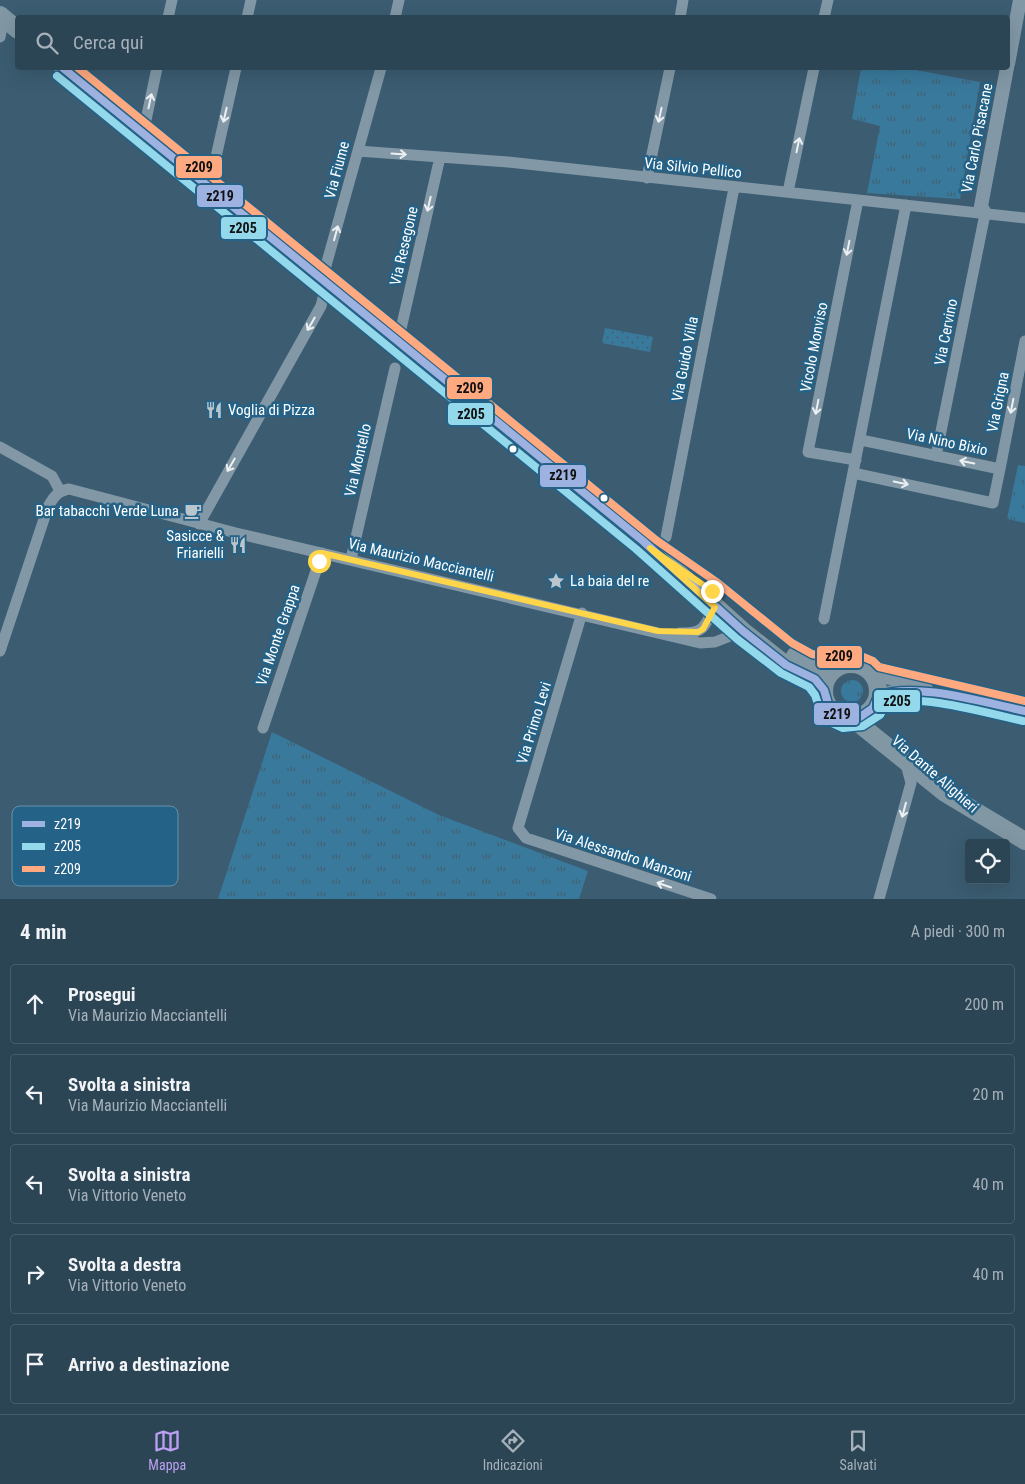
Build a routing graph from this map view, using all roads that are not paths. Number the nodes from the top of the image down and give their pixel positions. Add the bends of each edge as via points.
1 (172, 0) edge
2 (251, 0) edge
3 (399, 0) edge
4 (683, 0) edge
5 (828, 0) edge
6 (1020, 0) edge
7 (169, 15) edge
8 (248, 15) edge
9 (395, 15) edge
10 (680, 15) edge
11 (825, 15) edge
12 (2, 17) edge
13 (15, 28) edge
14 (0, 37) edge
15 (1010, 51) edge
16 (65, 70) edge
17 (157, 70) edge
18 (236, 70) edge
19 (380, 70) edge
20 (670, 70) edge
21 (814, 70) edge
22 (1006, 70) edge
23 (143, 134) junction
24 (358, 150) junction
25 (440, 157) junction
26 (647, 178) junction
27 (209, 188) junction
28 (734, 188) junction
29 (788, 192) junction
30 (858, 200) junction
31 (906, 206) junction
32 (985, 214) junction
33 (1025, 218) edge
34 (322, 280) junction
35 (398, 342) junction
36 (1025, 342) edge
37 (395, 368) dead end
38 (861, 440) junction
39 (0, 448) edge
40 (936, 456) junction
41 (856, 460) junction
42 (1000, 468) junction
43 (853, 473) junction
44 (60, 491) junction
45 (200, 524) junction
46 (666, 537) dead end
47 (650, 548) junction
48 (322, 553) junction
49 (351, 559) junction
50 (715, 607) junction
51 (582, 613) junction
52 (824, 619) dead end
53 (658, 631) junction
54 (743, 631) junction
55 (0, 651) edge
56 (838, 668) junction
57 (874, 676) junction
58 (824, 690) junction
59 (950, 695) junction
60 (875, 702) junction
61 (1025, 711) edge
62 (853, 719) junction
63 (263, 728) dead end
64 (906, 763) junction
65 (982, 814) junction
66 (526, 838) joint
67 (1025, 841) edge
68 (710, 899) edge
69 (879, 899) edge

1 - 7 street
2 - 8 street
3 - 9 street
4 - 10 street
5 - 11 street
6 - 15 street, Via Carlo Pisacane
12 - 13 main road
12 - 14 street
16 - 23 main road
23 -> 17 street
18 -> 27 street
19 - 24 street, Via Fiume
20 -> 26 street
29 -> 21 street
22 - 32 street, Via Carlo Pisacane via 981,206
23 - 27 main road
24 -> 25 street, Via Silvio Pellico
34 -> 24 street, Via Fiume
25 - 26 street, Via Silvio Pellico
25 -> 35 street, Via Resegone
26 - 28 street, Via Silvio Pellico
27 - 34 main road
28 - 29 street, Via Silvio Pellico
28 - 46 street, Via Guido Villa
29 - 30 street, Via Silvio Pellico
30 - 31 street, Via Silvio Pellico
30 -> 41 street, Vicolo Monviso via 808,452
31 - 32 street, Via Silvio Pellico
31 - 38 street
32 - 33 street, Via Silvio Pellico
32 - 40 street, Via Cervino
34 - 35 main road
34 -> 45 street, Via Fiume via 326,288 322,306
35 - 47 main road
36 -> 42 street, Via Grigna
37 - 49 street, Via Montello
38 - 40 street, Via Nino Bixio
38 - 41 street
39 - 44 street via 52,476
42 -> 40 street, Via Nino Bixio
41 - 43 street
43 -> 42 street, Via Nino Bixio via 993,503
43 - 52 street
44 - 45 street, Via Maurizio Macciantelli via 76,490
44 - 55 street via 48,506
45 - 48 street, Via Maurizio Macciantelli
47 - 50 main road
47 - 56 main road via 712,591 786,650 820,667
48 - 49 street, Via Maurizio Macciantelli
48 - 63 street, Via Monte Grappa
49 - 51 street, Via Maurizio Macciantelli
50 - 53 street, Via Maurizio Macciantelli via 698,632
50 - 54 main road
51 - 53 street, Via Maurizio Macciantelli
51 - 66 street, Via Primo Levi via 518,828
53 - 54 street, Via Maurizio Macciantelli via 700,643 715,642
54 - 58 main road via 786,665 815,679
56 - 57 main road via 853,664
56 - 58 main road via 826,681
57 - 59 street
57 - 60 main road via 877,683
58 - 62 main road via 829,707 836,714
59 - 60 street via 899,689
59 - 61 street
60 - 62 main road via 860,717
60 - 65 main road, Via Dante Alighieri via 881,727
62 - 64 main road, Via Dante Alighieri
64 - 65 main road, Via Dante Alighieri via 945,793
64 -> 69 street via 911,783
65 - 67 main road, Via Dante Alighieri
68 -> 66 street, Via Alessandro Manzoni

